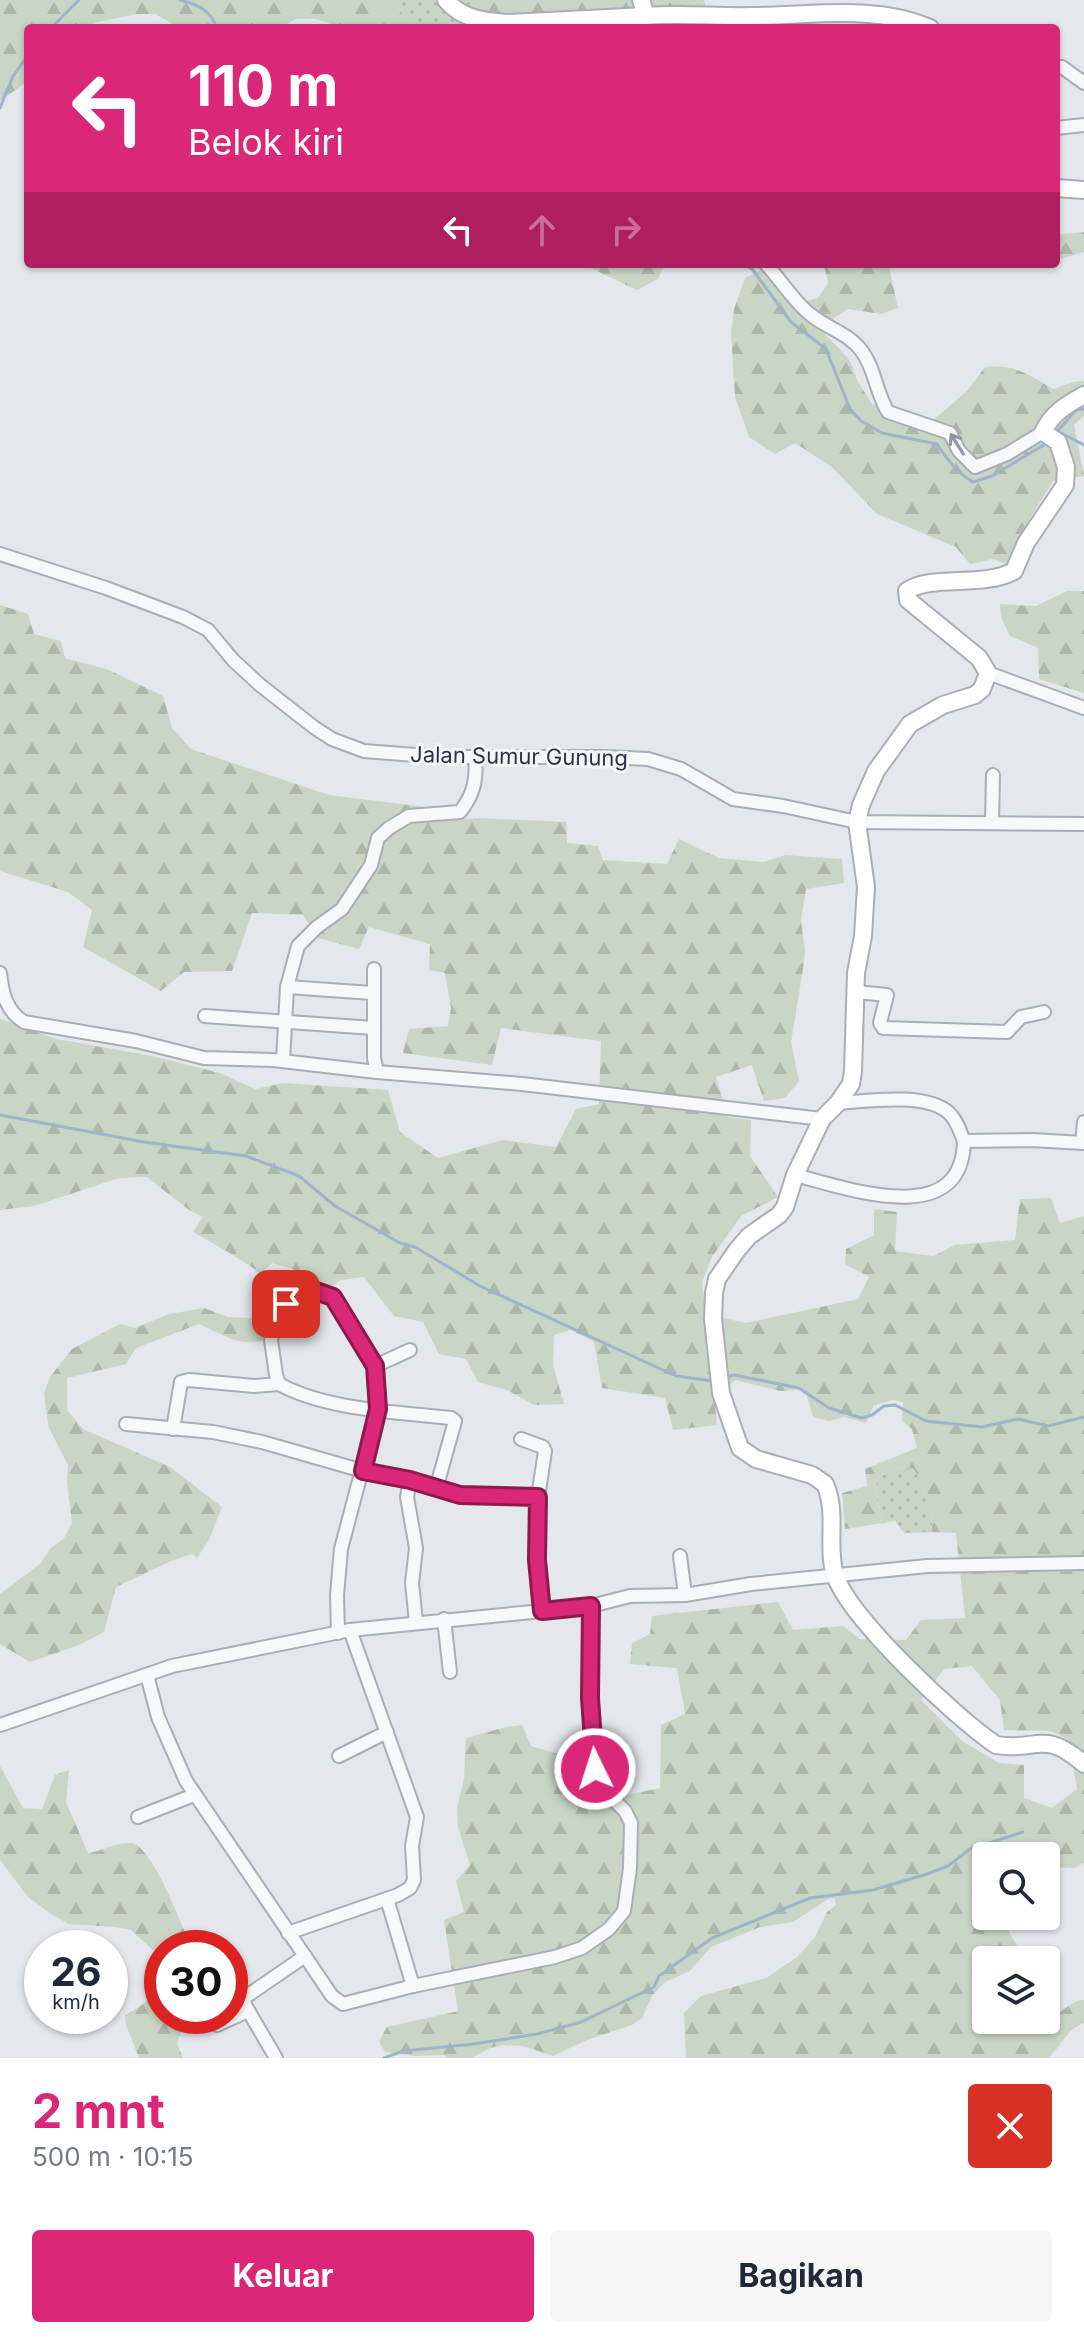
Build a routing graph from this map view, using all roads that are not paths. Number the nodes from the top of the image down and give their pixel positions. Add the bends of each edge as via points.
1 (446, 0) edge
2 (651, 15) edge
3 (824, 21) edge
4 (921, 24) edge
5 (1060, 67) edge
6 (1084, 83) edge
7 (1084, 125) edge
8 (1060, 128) edge
9 (1060, 188) edge
10 (1084, 190) edge
11 (769, 268) edge
12 (1084, 395) edge
13 (1050, 436) junction
14 (0, 554) edge
15 (988, 673) junction
16 (1084, 708) edge
17 (475, 757) junction
18 (993, 775) dead end
19 (857, 822) junction
20 (992, 823) junction
21 (1084, 824) edge
22 (374, 969) dead end
23 (0, 973) edge
24 (287, 987) junction
25 (856, 992) junction
26 (372, 993) junction
27 (1044, 1012) dead end
28 (205, 1016) dead end
29 (285, 1022) junction
30 (373, 1028) junction
31 (283, 1061) junction
32 (377, 1072) junction
33 (838, 1103) junction
34 (822, 1119) junction
35 (1084, 1122) edge
36 (964, 1141) junction
37 (1083, 1143) edge
38 (795, 1175) junction
39 (410, 1350) dead end
40 (375, 1366) junction
41 (279, 1384) junction
42 (378, 1409) junction
43 (126, 1424) dead end
44 (173, 1429) junction
45 (521, 1439) dead end
46 (363, 1471) junction
47 (410, 1480) junction
48 (436, 1489) junction
49 (538, 1497) junction
50 (680, 1556) dead end
51 (1084, 1563) edge
52 (835, 1575) junction
53 (685, 1595) junction
54 (591, 1606) junction
55 (542, 1611) junction
56 (444, 1619) junction
57 (416, 1622) junction
58 (344, 1631) junction
59 (450, 1672) dead end
60 (147, 1675) junction
61 (0, 1725) edge
62 (387, 1732) junction
63 (339, 1756) dead end
64 (1084, 1764) edge
65 (194, 1795) junction
66 (138, 1817) dead end
67 (387, 1899) junction
68 (288, 1933) junction
69 (305, 1956) junction
70 (413, 1986) junction
71 (248, 1995) edge
72 (248, 2011) edge
73 (276, 2058) edge

1 - 2 street via 483,22
2 - 3 street
3 - 4 street via 869,12
5 - 6 street
7 - 8 street
9 - 10 street
13 -> 11 street via 975,467 950,433 888,412 859,346 810,315
12 - 13 street via 1049,418
13 - 15 street via 1066,467 1065,485 1014,571 907,591 908,600 979,658
14 - 17 street, Jalan Sumur Gunung via 106,588 208,630 260,685 315,728 348,746
15 - 16 street
15 - 19 street via 975,695 910,724 876,771
17 - 19 street, Jalan Sumur Gunung via 648,759 681,769 733,799
17 - 24 street via 476,783 460,812 409,816 378,838 371,865 342,909 298,946
18 - 20 street
19 - 20 street, Jalan Sumur Gunung
19 - 25 street via 866,887
20 - 21 street, Jalan Sumur Gunung
22 - 26 street
23 - 31 street via 5,999 24,1022 204,1058
24 - 26 street
24 - 29 street
25 - 27 street via 887,995 883,1028 1007,1032 1021,1017
25 - 33 street via 853,1077
26 - 30 street
28 - 29 street
29 - 30 street
29 - 31 street
30 - 32 street
31 - 32 street
32 - 34 street
33 - 34 street
33 - 36 street via 894,1100 939,1106 952,1115
34 - 38 street
35 - 37 street
36 - 37 street
36 - 38 street via 946,1187 920,1196 897,1197
38 - 52 street via 785,1207 749,1236 717,1279 713,1319 721,1393 735,1439 756,1459 812,1475 825,1484 832,1511
39 - 40 street
40 - 41 street via 333,1297 307,1293 286,1304 273,1326
40 - 42 street
41 - 42 street via 320,1399
41 - 44 street via 186,1380 178,1388
42 - 46 street
42 - 48 street via 455,1421
43 - 44 street
44 - 46 street via 262,1442
45 - 49 street via 545,1451
46 - 47 street
46 - 58 street via 341,1549 337,1595
47 - 48 street
47 - 57 street
48 - 49 street via 460,1495
49 - 55 street
50 - 53 street
51 - 52 street via 927,1566
52 - 53 street
52 - 64 street via 869,1627 988,1740 1005,1747 1048,1743
53 - 54 street via 630,1596
54 - 55 street
54 - 70 street via 595,1769 631,1823 624,1911 582,1948
55 - 56 street
56 - 57 street
56 - 59 street
57 - 58 street
58 - 60 street via 230,1652
58 - 62 street
60 - 61 street
60 - 65 street via 169,1744
62 - 63 street
62 - 67 street via 417,1817 413,1885
65 - 66 street
65 - 68 street
67 - 68 street
67 - 70 street
68 - 69 street
69 - 70 street via 343,2004
69 - 71 street
72 - 73 street

